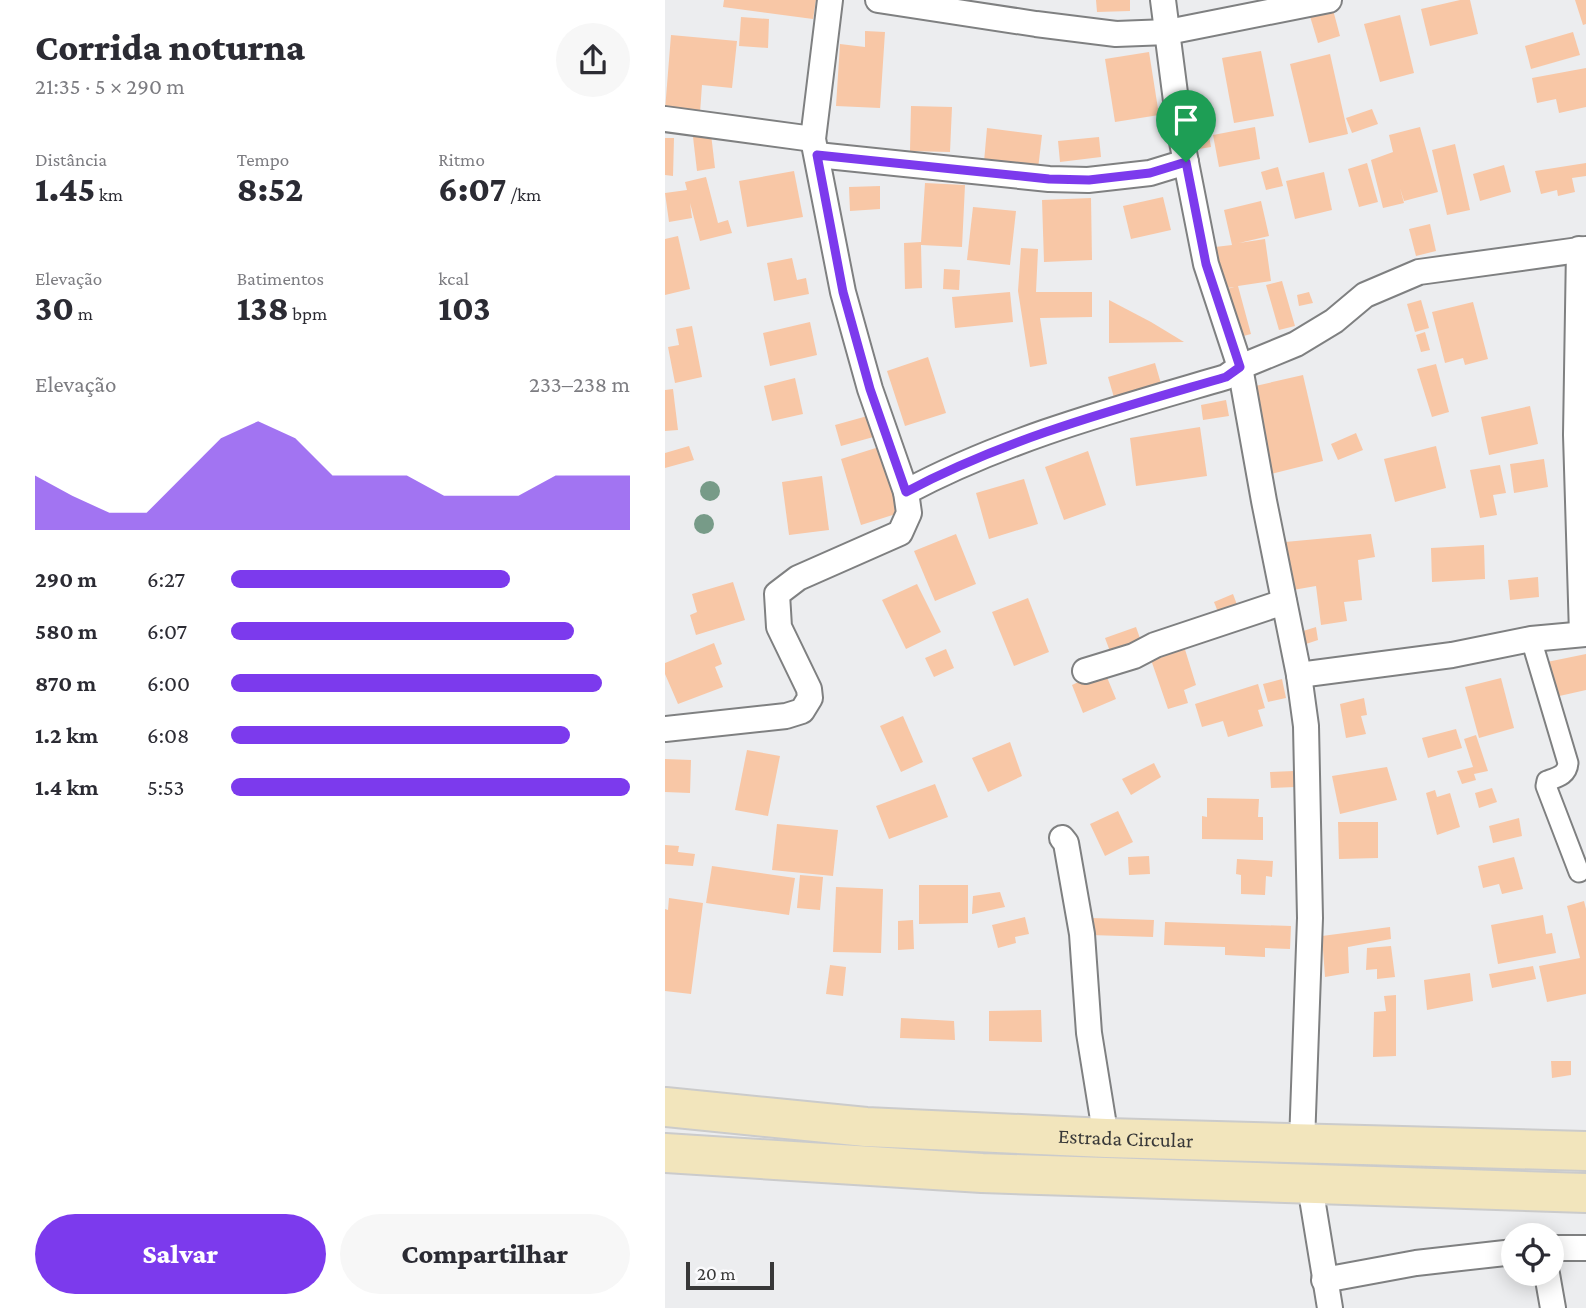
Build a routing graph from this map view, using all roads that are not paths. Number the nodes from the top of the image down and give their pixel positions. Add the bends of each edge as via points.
1 (830, 0) edge
2 (878, 0) edge
3 (1163, 0) edge
4 (1329, 0) edge
5 (1168, 32) junction
6 (665, 119) edge
7 (815, 147) junction
8 (1186, 162) junction
9 (1583, 249) edge
10 (1240, 367) junction
11 (906, 492) junction
12 (1285, 603) junction
13 (1584, 634) edge
14 (1531, 639) junction
15 (1085, 671) dead end
16 (1299, 675) junction
17 (665, 729) edge
18 (1062, 838) dead end
19 (1579, 872) dead end
20 (665, 1107) edge
21 (1106, 1138) junction
22 (1302, 1143) junction
23 (1586, 1151) edge
24 (665, 1153) edge
25 (1310, 1186) junction
26 (1586, 1193) edge
27 (1564, 1248) edge
28 (1586, 1248) edge
29 (1501, 1253) edge
30 (1324, 1280) junction
31 (1549, 1286) edge
32 (1330, 1308) edge
33 (1553, 1308) edge

1 - 7 street
2 - 5 street via 1116,34
3 - 5 street
4 - 5 street
5 - 8 street
6 - 7 street
7 - 8 street via 1049,179 1150,173
7 - 11 street via 843,292
8 - 10 street via 1206,264
9 - 10 street via 1419,272 1364,295 1334,321 1296,344
9 - 13 street via 1576,435
10 - 11 street via 1226,377 1002,447
10 - 12 street
11 - 17 street via 909,513 900,533 798,578 777,594 779,627 809,689 803,711
12 - 15 street
12 - 16 street
13 - 14 street
14 - 16 street via 1452,655
14 - 19 street via 1568,763 1563,774 1547,781 1547,791
16 - 22 street via 1305,726 1310,918
18 - 21 street via 1082,934 1089,1033
20 - 21 main road, Estrada Circular via 866,1128
21 - 22 main road, Estrada Circular
22 - 23 main road, Estrada Circular
24 - 25 main road via 982,1173
25 - 26 main road
25 - 30 street
27 - 28 street
29 - 30 street
30 - 32 street
31 - 33 street

